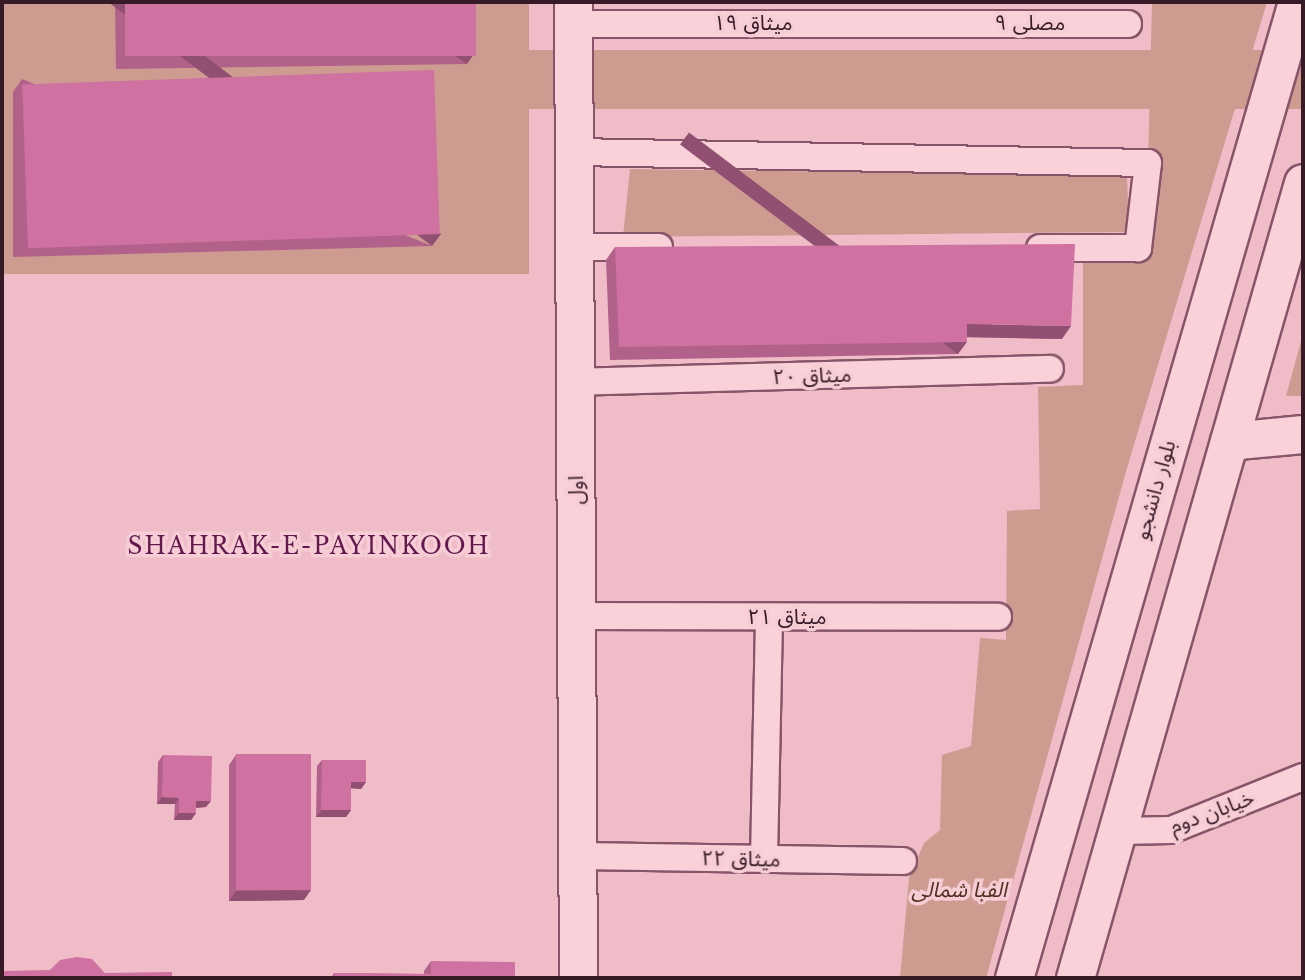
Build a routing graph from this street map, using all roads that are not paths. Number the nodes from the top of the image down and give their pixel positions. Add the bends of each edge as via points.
1 (1297, 2) edge
2 (573, 13) edge
3 (932, 23) joint
4 (1128, 24) dead end
5 (575, 152) junction
6 (1303, 183) edge
7 (576, 247) junction
8 (686, 247) edge
9 (1014, 248) edge
10 (1050, 369) dead end
11 (575, 382) junction
12 (1303, 434) edge
13 (1229, 441) junction
14 (576, 616) junction
15 (769, 617) junction
16 (998, 617) dead end
17 (1303, 777) edge
18 (1117, 831) junction
19 (578, 856) junction
20 (764, 859) junction
21 (903, 861) dead end
22 (578, 978) edge
23 (1014, 978) edge
24 (1075, 978) edge

1 - 23 main road, بلوار دانشجو
2 - 3 street, میثاق ۱۹
2 - 5 main road, اول
3 - 4 street, مصلی ۹
5 - 7 main road, اول
5 - 9 street via 1148,163 1138,248
6 - 13 main road
7 - 8 street
7 - 11 main road, اول
10 - 11 street, میثاق ۲۰
11 - 14 main road, اول
12 - 13 main road
13 - 18 main road
14 - 15 street, میثاق ۲۱
14 - 19 main road, اول
15 - 16 street, میثاق ۲۱
15 - 20 street
17 - 18 street, خیابان دوم via 1171,830
18 - 24 main road
19 - 20 street, میثاق ۲۲
19 - 22 main road, اول
20 - 21 street, میثاق ۲۲

